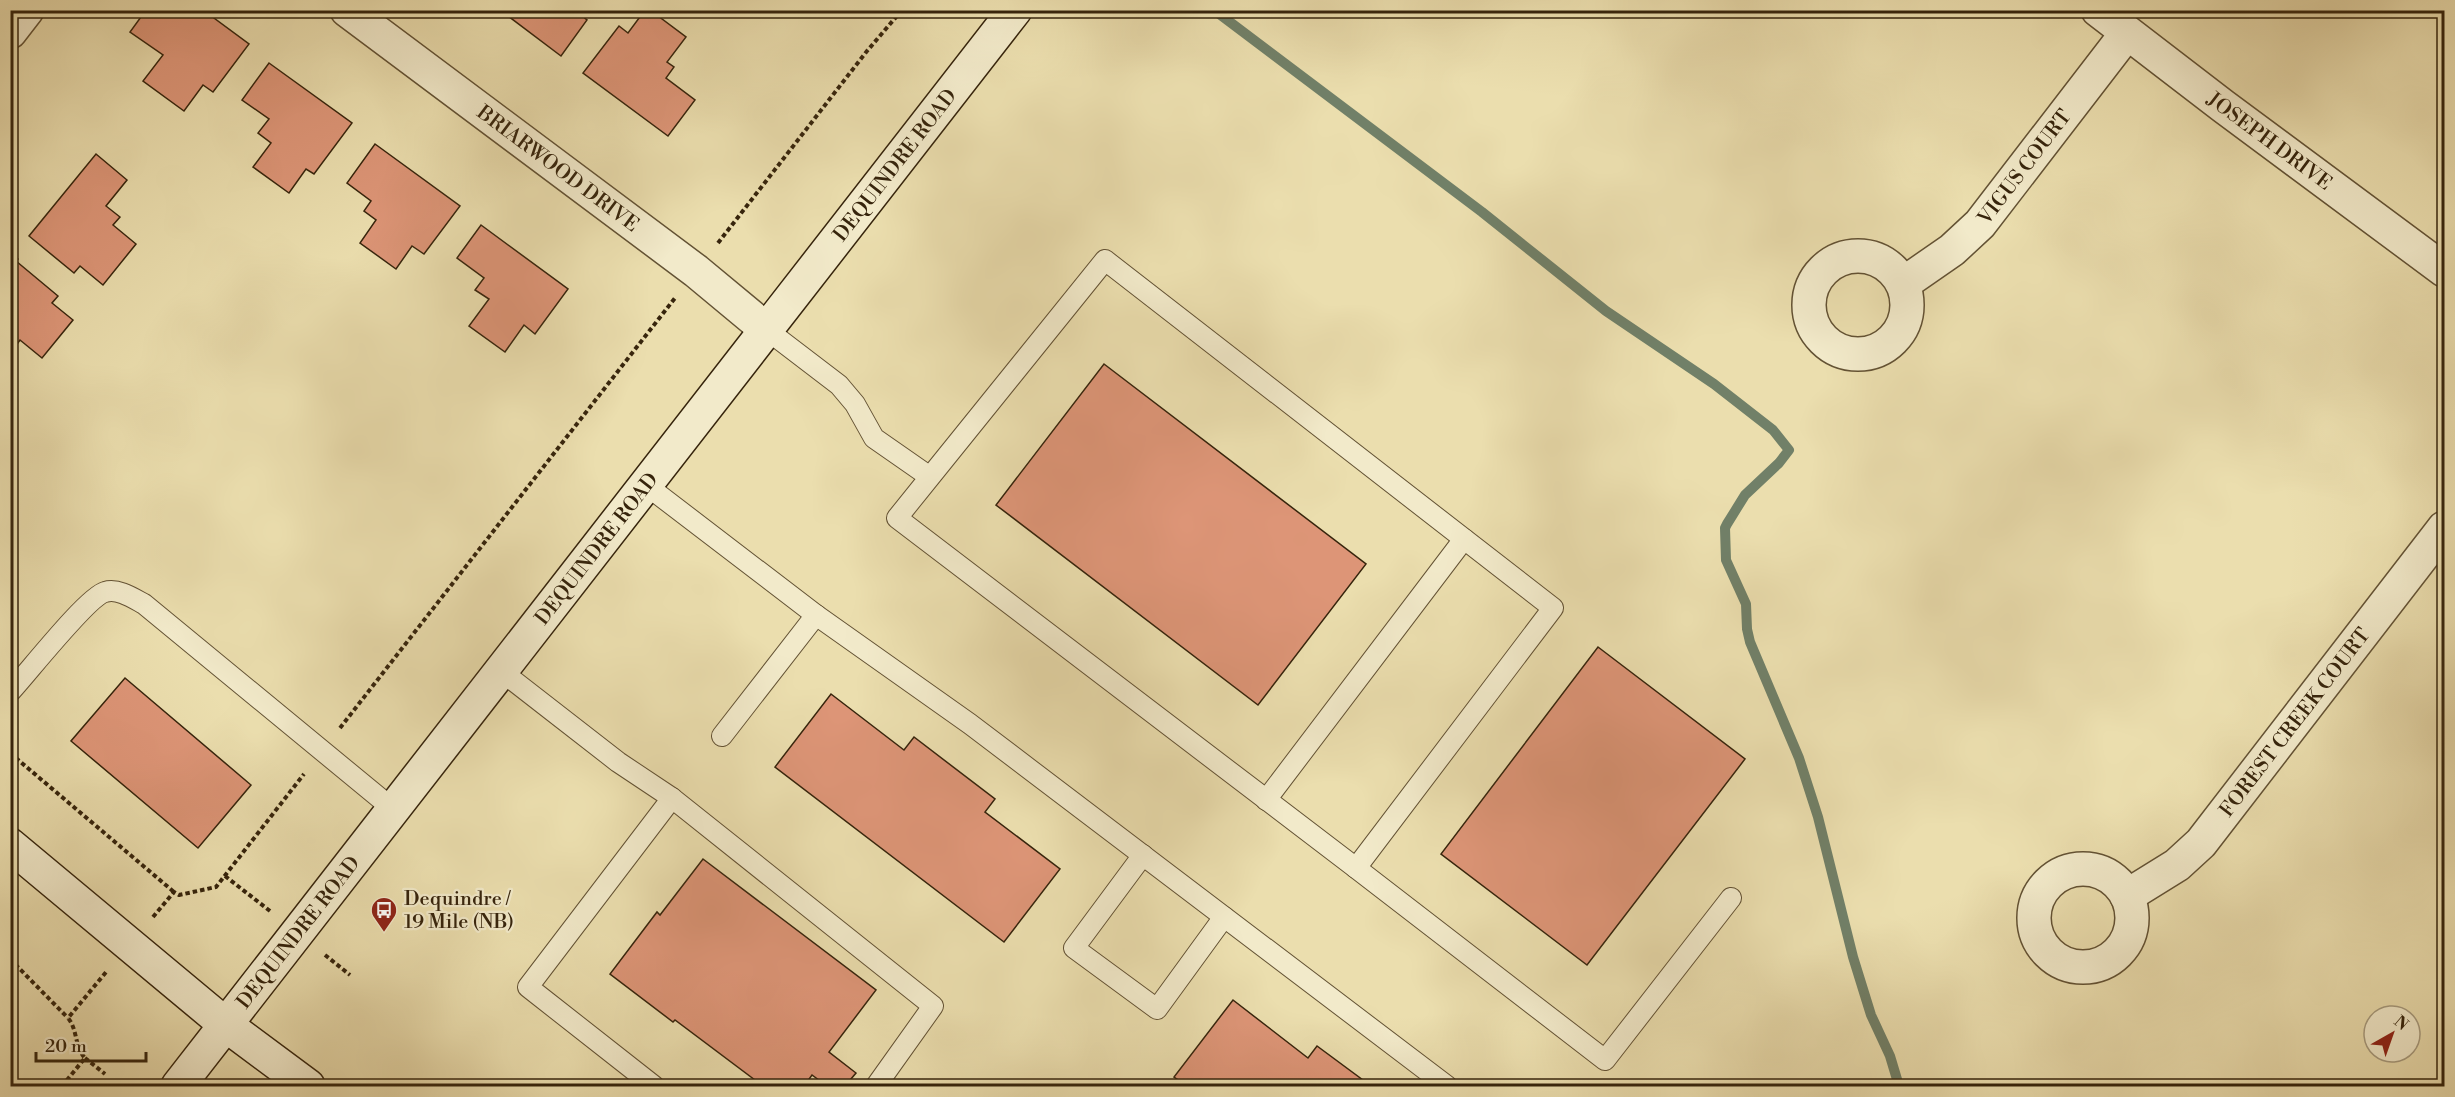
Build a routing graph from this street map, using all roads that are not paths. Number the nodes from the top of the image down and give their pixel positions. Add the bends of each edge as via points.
1 (27, 10) edge
2 (348, 10) edge
3 (1015, 10) edge
4 (2098, 10) edge
5 (10, 32) edge
6 (2127, 33) junction
7 (2445, 270) edge
8 (1903, 284) dead end
9 (767, 330) junction
10 (930, 477) junction
11 (646, 485) junction
12 (2445, 528) edge
13 (1464, 539) junction
14 (816, 615) junction
15 (501, 671) junction
16 (10, 692) edge
17 (722, 736) dead end
18 (672, 798) junction
19 (1266, 800) junction
20 (393, 809) junction
21 (10, 845) edge
22 (1143, 855) junction
23 (1356, 868) junction
24 (2127, 896) dead end
25 (1731, 898) dead end
26 (1224, 917) junction
27 (226, 1025) junction
28 (178, 1086) edge
29 (308, 1086) edge
30 (654, 1086) edge
31 (876, 1086) edge
32 (1447, 1086) edge

1 - 5 street
2 - 9 street, BRIARWOOD DRIVE via 696,271
3 - 9 street, DEQUINDRE ROAD
4 - 6 street, JOSEPH DRIVE
6 - 7 street, JOSEPH DRIVE
6 - 8 street, VIGUS COURT via 1980,224 1952,250
9 - 10 lane via 839,385 874,438
9 - 11 street, DEQUINDRE ROAD
10 - 13 lane via 1105,260
10 - 19 lane via 897,518
11 - 14 lane
11 - 15 street, DEQUINDRE ROAD
12 - 24 street, FOREST CREEK COURT via 2201,843 2177,865
13 - 19 lane
13 - 23 lane via 1553,609
14 - 17 lane
14 - 22 lane via 970,724
15 - 18 lane via 618,762
15 - 20 street, DEQUINDRE ROAD
16 - 20 lane via 89,602 106,591 126,594 144,604
18 - 30 lane via 528,987
18 - 31 lane via 933,1006
19 - 23 lane
20 - 27 street, DEQUINDRE ROAD
21 - 27 street
22 - 26 lane
22 - 26 lane via 1074,948 1157,1009
23 - 25 lane via 1605,1060
26 - 32 lane
27 - 28 street, DEQUINDRE ROAD
27 - 29 street

